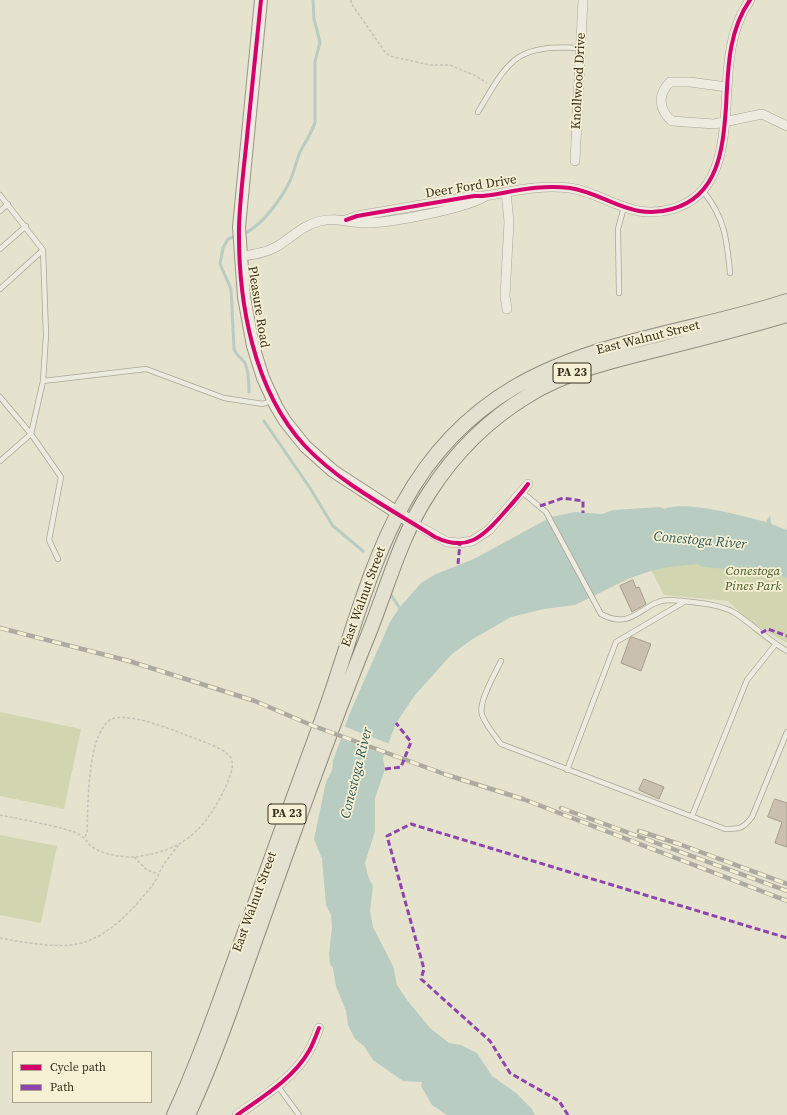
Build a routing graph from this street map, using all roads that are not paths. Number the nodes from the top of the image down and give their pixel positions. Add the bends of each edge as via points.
1 (261, 0) edge
2 (583, 0) edge
3 (750, 0) edge
4 (581, 48) junction
5 (727, 87) junction
6 (478, 112) dead end
7 (725, 122) junction
8 (787, 126) edge
9 (575, 161) dead end
10 (703, 191) junction
11 (506, 192) junction
12 (0, 195) edge
13 (8, 204) junction
14 (624, 207) junction
15 (0, 211) edge
16 (26, 226) junction
17 (0, 249) edge
18 (43, 250) junction
19 (241, 256) junction
20 (730, 273) dead end
21 (0, 289) edge
22 (619, 293) dead end
23 (787, 301) edge
24 (507, 309) dead end
25 (787, 315) edge
26 (43, 381) junction
27 (0, 397) edge
28 (273, 400) junction
29 (31, 434) junction
30 (0, 461) edge
31 (528, 484) dead end
32 (522, 492) junction
33 (397, 513) junction
34 (413, 522) junction
35 (58, 559) dead end
36 (684, 602) junction
37 (775, 644) junction
38 (787, 651) edge
39 (501, 661) dead end
40 (787, 732) edge
41 (567, 770) junction
42 (692, 816) junction
43 (319, 1028) dead end
44 (277, 1085) junction
45 (174, 1115) edge
46 (188, 1115) edge
47 (237, 1115) edge
48 (299, 1115) edge

1 - 19 street, Pleasure Road via 241,202
2 - 4 street, Knollwood Drive
3 - 5 street, Deer Ford Drive via 733,34
4 - 6 lane via 556,47 529,51 517,58 492,87
4 - 9 street, Knollwood Drive
5 - 7 street, Deer Ford Drive
5 - 7 street via 670,82 661,98 662,111 672,121 714,124
7 - 8 street via 762,114
7 - 10 street, Deer Ford Drive via 718,164
10 - 14 street, Deer Ford Drive via 690,202 664,211 640,212
10 - 20 lane via 716,207 723,226
11 - 14 street, Deer Ford Drive via 535,188 570,188 600,196
11 - 19 street, Deer Ford Drive via 312,224 267,251
11 - 24 street via 509,222 505,296
12 - 13 lane
13 - 15 lane
13 - 16 lane
14 - 22 lane via 618,229
16 - 17 lane
16 - 18 lane
18 - 21 lane
18 - 26 lane via 46,335
19 - 28 street, Pleasure Road via 249,330 258,363
23 - 33 main road, East Walnut Street / PA 23 via 582,356 525,381 484,407 453,434 421,472
25 - 34 main road, East Walnut Street / PA 23 via 738,330 601,364 544,386 504,412 467,446 436,483
26 - 28 lane via 146,370 224,398 263,404
26 - 29 lane
27 - 29 lane
28 - 33 street, Pleasure Road via 294,433 319,460 349,483
29 - 30 lane
29 - 35 lane via 61,476 50,540
31 - 32 street, Pleasure Road
32 - 34 street, Pleasure Road via 489,530 472,541 447,542
32 - 36 lane via 540,506 549,518 601,614 618,620 628,619 665,600
33 - 34 street, Pleasure Road
33 - 45 main road, East Walnut Street / PA 23 via 352,628 323,718 217,1009
34 - 46 main road, East Walnut Street / PA 23 via 337,714 224,1027
36 - 37 lane via 718,607 734,613
36 - 41 lane via 616,642
37 - 38 lane
37 - 42 lane via 747,680
39 - 41 lane via 481,706 482,715 490,729 501,744
40 - 42 lane via 752,817 745,826 725,829
41 - 42 lane
43 - 44 street via 309,1051 298,1066
44 - 47 street
44 - 48 lane

